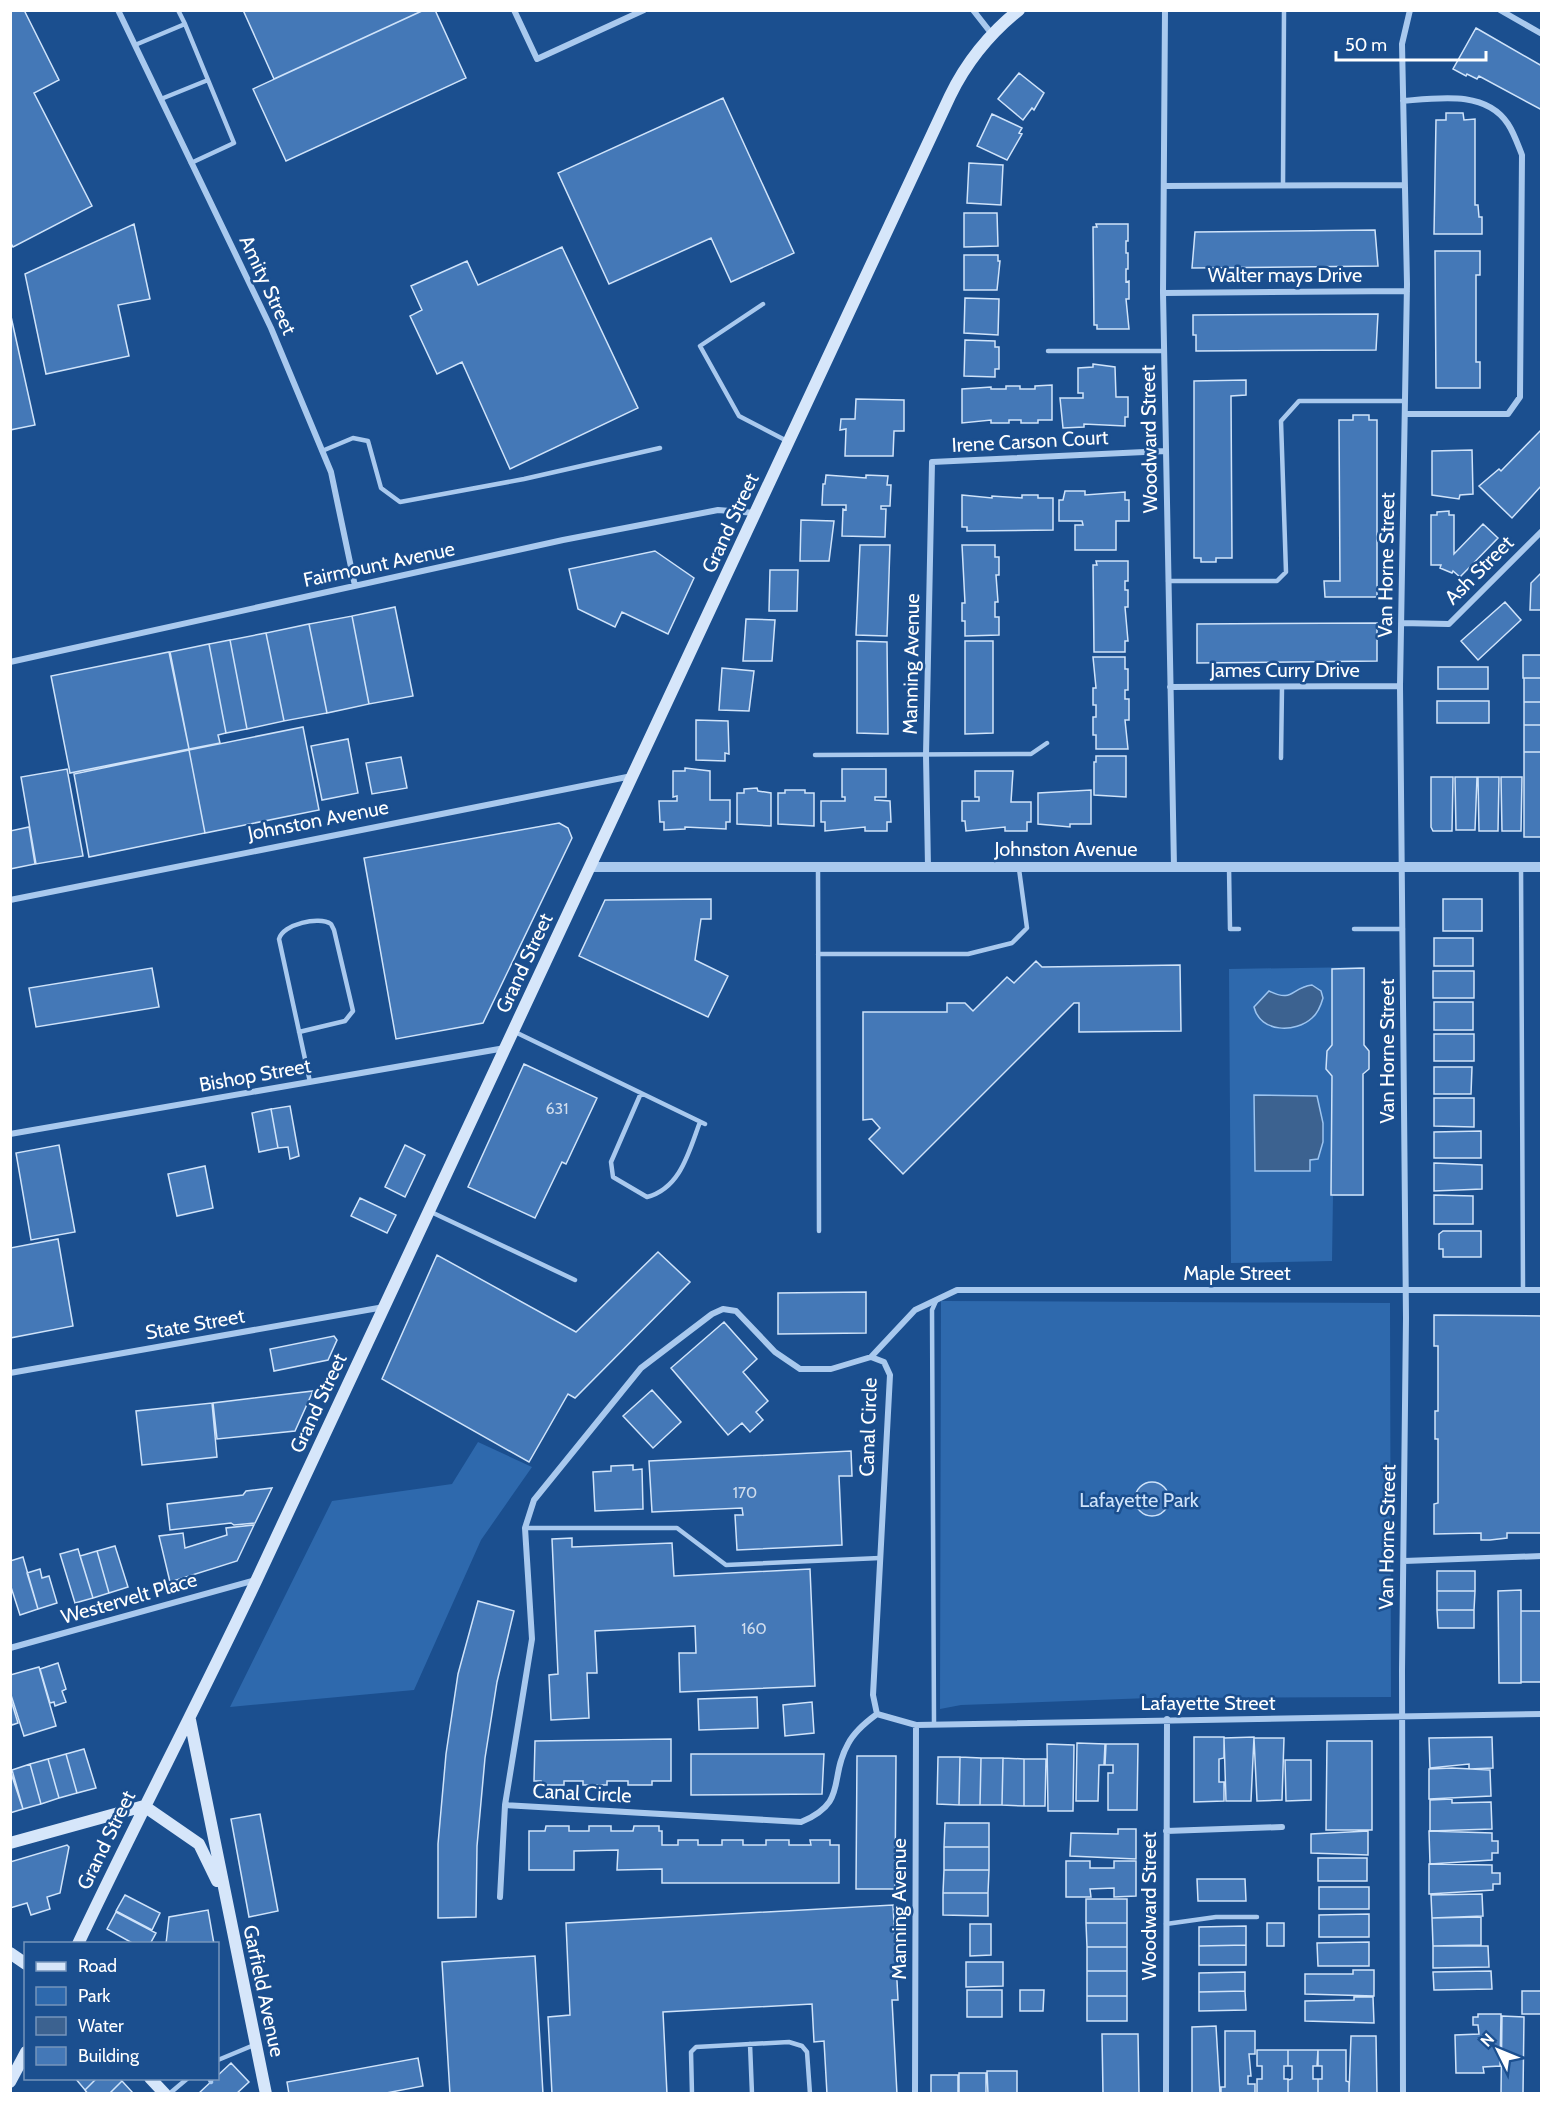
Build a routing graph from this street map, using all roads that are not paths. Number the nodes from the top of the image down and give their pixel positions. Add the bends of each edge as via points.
1 (118, 10) edge
2 (178, 10) edge
3 (514, 10) edge
4 (644, 10) edge
5 (972, 10) edge
6 (1019, 10) edge
7 (1165, 10) edge
8 (1284, 10) edge
9 (1410, 10) edge
10 (1500, 10) edge
11 (185, 24) junction
12 (991, 33) junction
13 (1542, 34) edge
14 (135, 45) junction
15 (208, 80) junction
16 (161, 99) junction
17 (1403, 101) junction
18 (191, 162) junction
19 (1283, 185) junction
20 (1405, 185) junction
21 (1164, 186) junction
22 (1407, 291) junction
23 (1163, 293) junction
24 (763, 304) dead end
25 (1048, 351) dead end
26 (1164, 351) junction
27 (1405, 401) junction
28 (1405, 414) junction
29 (789, 442) junction
30 (660, 448) dead end
31 (322, 451) junction
32 (1166, 451) junction
33 (932, 462) joint
34 (756, 513) junction
35 (1542, 531) edge
36 (1168, 582) junction
37 (356, 586) junction
38 (1401, 623) junction
39 (10, 662) edge
40 (1400, 686) junction
41 (1170, 687) junction
42 (1282, 687) junction
43 (1047, 743) dead end
44 (815, 755) dead end
45 (926, 755) junction
46 (1281, 758) dead end
47 (633, 775) junction
48 (1404, 866) junction
49 (591, 867) junction
50 (818, 867) junction
51 (928, 867) junction
52 (1019, 867) junction
53 (1174, 867) junction
54 (1229, 867) junction
55 (1521, 867) junction
56 (1542, 867) edge
57 (10, 900) edge
58 (1239, 929) dead end
59 (1354, 929) dead end
60 (1403, 929) junction
61 (818, 954) junction
62 (513, 1031) junction
63 (299, 1032) junction
64 (506, 1047) junction
65 (310, 1082) junction
66 (641, 1093) junction
67 (10, 1134) edge
68 (429, 1211) junction
69 (819, 1231) dead end
70 (575, 1280) dead end
71 (1404, 1290) junction
72 (1523, 1290) junction
73 (1542, 1290) edge
74 (936, 1301) junction
75 (384, 1307) junction
76 (870, 1357) junction
77 (10, 1373) edge
78 (525, 1528) junction
79 (1542, 1556) edge
80 (880, 1558) junction
81 (1404, 1561) junction
82 (257, 1579) junction
83 (10, 1648) edge
84 (877, 1714) junction
85 (1542, 1714) edge
86 (1403, 1718) junction
87 (1167, 1719) junction
88 (190, 1720) junction
89 (934, 1724) junction
90 (916, 1725) junction
91 (505, 1805) junction
92 (144, 1806) junction
93 (1282, 1827) dead end
94 (1166, 1831) junction
95 (10, 1843) edge
96 (224, 1896) junction
97 (500, 1897) dead end
98 (1257, 1917) dead end
99 (1166, 1924) junction
100 (79, 1942) edge
101 (10, 1953) edge
102 (24, 1963) edge
103 (255, 2044) junction
104 (750, 2044) junction
105 (24, 2056) edge
106 (219, 2060) edge
107 (151, 2080) edge
108 (187, 2080) edge
109 (10, 2082) edge
110 (265, 2093) edge
111 (167, 2094) edge
112 (692, 2094) edge
113 (752, 2094) edge
114 (810, 2094) edge
115 (915, 2094) edge
116 (1166, 2094) edge
117 (1402, 2094) edge

1 - 14 street, Amity Street
2 - 11 lane
3 - 4 street via 537,59
5 - 12 street
6 - 12 main road, Grand Street
7 - 21 street, Woodward Street
8 - 19 lane
9 - 17 street, Van Horne Street via 1402,44
10 - 13 street
11 - 14 lane
11 - 15 lane
12 - 29 main road, Grand Street via 958,78
14 - 16 street, Amity Street
15 - 16 lane
15 - 18 lane via 234,143
16 - 18 street, Amity Street
17 - 20 street, Van Horne Street
17 - 28 street via 1472,100 1493,108 1508,124 1522,155 1520,397 1508,414
18 - 31 street, Amity Street via 271,328
19 - 20 street
19 - 21 street
20 - 22 street, Van Horne Street
21 - 23 street, Woodward Street
22 - 23 street, Walter mays Drive
22 - 27 street, Van Horne Street
23 - 26 street, Woodward Street
24 - 29 lane via 700,346 739,416
25 - 26 lane
26 - 32 street, Woodward Street
27 - 28 street, Van Horne Street
27 - 36 lane via 1299,400 1281,421 1286,572 1277,581
28 - 38 street, Van Horne Street
29 - 34 main road, Grand Street
30 - 31 lane via 400,502 381,489 368,441 353,438
31 - 37 street, Amity Street
32 - 33 street, Irene Carson Court
32 - 36 street, Woodward Street
33 - 45 street, Manning Avenue
34 - 37 street, Fairmount Avenue via 718,510
34 - 47 main road, Grand Street
35 - 38 street, Ash Street via 1449,624
36 - 41 street, Woodward Street
37 - 39 street, Fairmount Avenue
38 - 40 street, Van Horne Street
40 - 42 street, James Curry Drive
40 - 48 street, Van Horne Street
41 - 42 street, James Curry Drive
41 - 53 street, Woodward Street
42 - 46 lane
43 - 45 lane via 1031,754
44 - 45 lane
45 - 51 street, Manning Avenue
47 - 49 main road, Grand Street
47 - 57 street, Johnston Avenue
48 - 54 street, Johnston Avenue
48 - 55 street, Johnston Avenue
48 - 60 street, Van Horne Street
49 - 50 street, Johnston Avenue
49 - 62 main road, Grand Street
50 - 51 street, Johnston Avenue
50 - 61 lane
51 - 52 street, Johnston Avenue
52 - 53 street, Johnston Avenue
52 - 61 lane via 1027,927 1012,943 968,954
53 - 54 street, Johnston Avenue
54 - 58 lane via 1230,928
55 - 56 street, Johnston Avenue
55 - 72 lane
59 - 60 lane
60 - 71 street, Van Horne Street
61 - 69 lane
62 - 64 main road, Grand Street
62 - 66 lane
63 - 63 lane via 279,939 289,927 322,920 332,924 353,1011 345,1021
63 - 65 lane
64 - 65 street, Bishop Street
64 - 68 main road, Grand Street
65 - 67 street, Bishop Street
66 - 66 lane via 702,1123 677,1177 657,1195 647,1197 613,1177 611,1162
68 - 70 lane
68 - 75 main road, Grand Street
71 - 72 street, Maple Street
71 - 74 street, Maple Street via 957,1290
71 - 81 street, Van Horne Street
72 - 73 street, Maple Street
74 - 76 street, Maple Street via 915,1310
74 - 89 lane via 932,1310
75 - 77 street, State Street
75 - 82 main road, Grand Street
76 - 78 street, Canal Circle via 815,1371 800,1369 775,1352 736,1311 723,1309 712,1314 641,1368 534,1500
76 - 80 street, Canal Circle via 884,1362 890,1375
78 - 80 lane via 677,1528 726,1565
78 - 91 street, Canal Circle via 532,1639
79 - 81 street
80 - 84 street, Canal Circle via 873,1695
81 - 86 street, Van Horne Street
82 - 83 street, Westervelt Place
82 - 88 main road, Grand Street
84 - 90 street, Lafayette Street
84 - 91 street, Canal Circle via 848,1744 833,1798 820,1814 801,1822
85 - 86 street, Lafayette Street
86 - 87 street, Lafayette Street
86 - 117 street, Van Horne Street
87 - 89 street, Lafayette Street
87 - 94 street, Woodward Street
88 - 92 main road, Grand Street
88 - 96 main road, Garfield Avenue
89 - 90 street, Lafayette Street
90 - 115 street, Manning Avenue
91 - 97 street, Canal Circle
92 - 95 main road
92 - 96 main road, Garfield Avenue via 199,1844
92 - 100 main road, Grand Street
93 - 94 street
94 - 99 street, Woodward Street
96 - 103 main road, Garfield Avenue
98 - 99 lane via 1216,1917
99 - 116 street, Woodward Street
101 - 102 main road
103 - 106 lane
103 - 110 main road, Garfield Avenue
104 - 112 lane via 696,2047 691,2052
104 - 113 lane
104 - 114 lane via 789,2042 805,2049
105 - 109 main road
107 - 111 main road
108 - 111 lane

